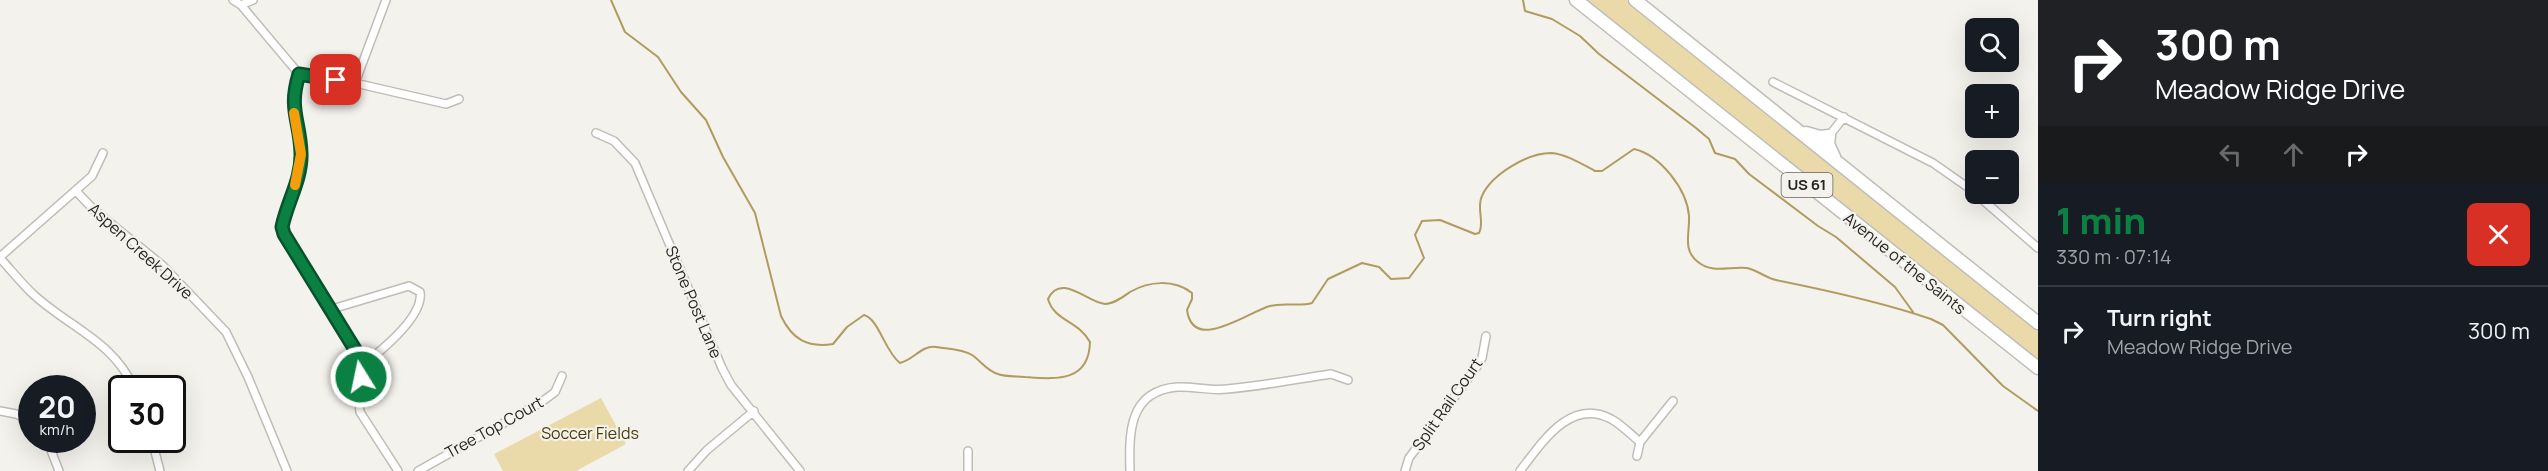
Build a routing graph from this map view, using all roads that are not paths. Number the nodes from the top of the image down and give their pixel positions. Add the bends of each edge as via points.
1 (233, 0) edge
2 (253, 0) edge
3 (386, 0) edge
4 (1576, 0) edge
5 (1635, 0) edge
6 (241, 5) junction
7 (299, 74) junction
8 (1773, 82) dead end
9 (355, 83) junction
10 (459, 99) dead end
11 (1844, 117) junction
12 (1799, 132) junction
13 (596, 133) dead end
14 (1828, 136) junction
15 (102, 153) dead end
16 (1837, 162) junction
17 (1965, 185) edge
18 (76, 191) junction
19 (1988, 204) edge
20 (2038, 248) edge
21 (0, 257) edge
22 (332, 309) junction
23 (2038, 323) edge
24 (1486, 336) dead end
25 (364, 364) junction
26 (2038, 368) edge
27 (127, 375) edge
28 (562, 376) dead end
29 (1348, 380) dead end
30 (1673, 401) dead end
31 (0, 411) edge
32 (754, 411) junction
33 (18, 415) edge
34 (1640, 442) junction
35 (968, 451) dead end
36 (52, 453) edge
37 (155, 453) edge
38 (1637, 456) dead end
39 (58, 471) edge
40 (160, 471) edge
41 (287, 471) edge
42 (398, 471) edge
43 (418, 471) edge
44 (688, 471) edge
45 (800, 471) edge
46 (968, 471) edge
47 (1130, 471) edge
48 (1405, 471) edge
49 (1520, 471) edge

1 - 6 street
2 - 6 street
3 - 9 street
4 - 26 highway, Avenue of the Saints / US 61
5 - 12 highway, US 61
6 - 7 street
7 - 9 street
7 - 22 street via 292,96 301,154 282,227
8 - 11 street
9 - 10 street via 446,104
11 - 14 street
11 - 17 street via 1933,163
12 - 14 highway
12 - 16 highway, US 61
13 - 32 street, Stone Post Lane via 614,141 635,163 722,368
14 - 16 highway
15 - 18 street via 92,176
16 - 23 highway, US 61
18 - 21 street
18 - 41 street, Aspen Creek Drive via 162,265 226,332
19 - 20 street
21 - 27 street via 35,296 107,348
22 - 25 street
22 - 25 street via 409,286 420,292 422,300 416,311 388,345
24 - 48 street, Split Rail Court via 1476,368 1409,458
25 - 42 street via 358,391 360,412
28 - 43 street, Tree Top Court via 555,392 543,401
29 - 47 street via 1331,374 1225,390 1177,387 1159,391 1140,405 1131,423
30 - 34 street
31 - 33 street
32 - 44 street
32 - 45 street, Stone Post Lane
34 - 38 street
34 - 49 street via 1611,419 1595,413 1576,415 1558,424
35 - 46 street
36 - 39 street
37 - 40 street

